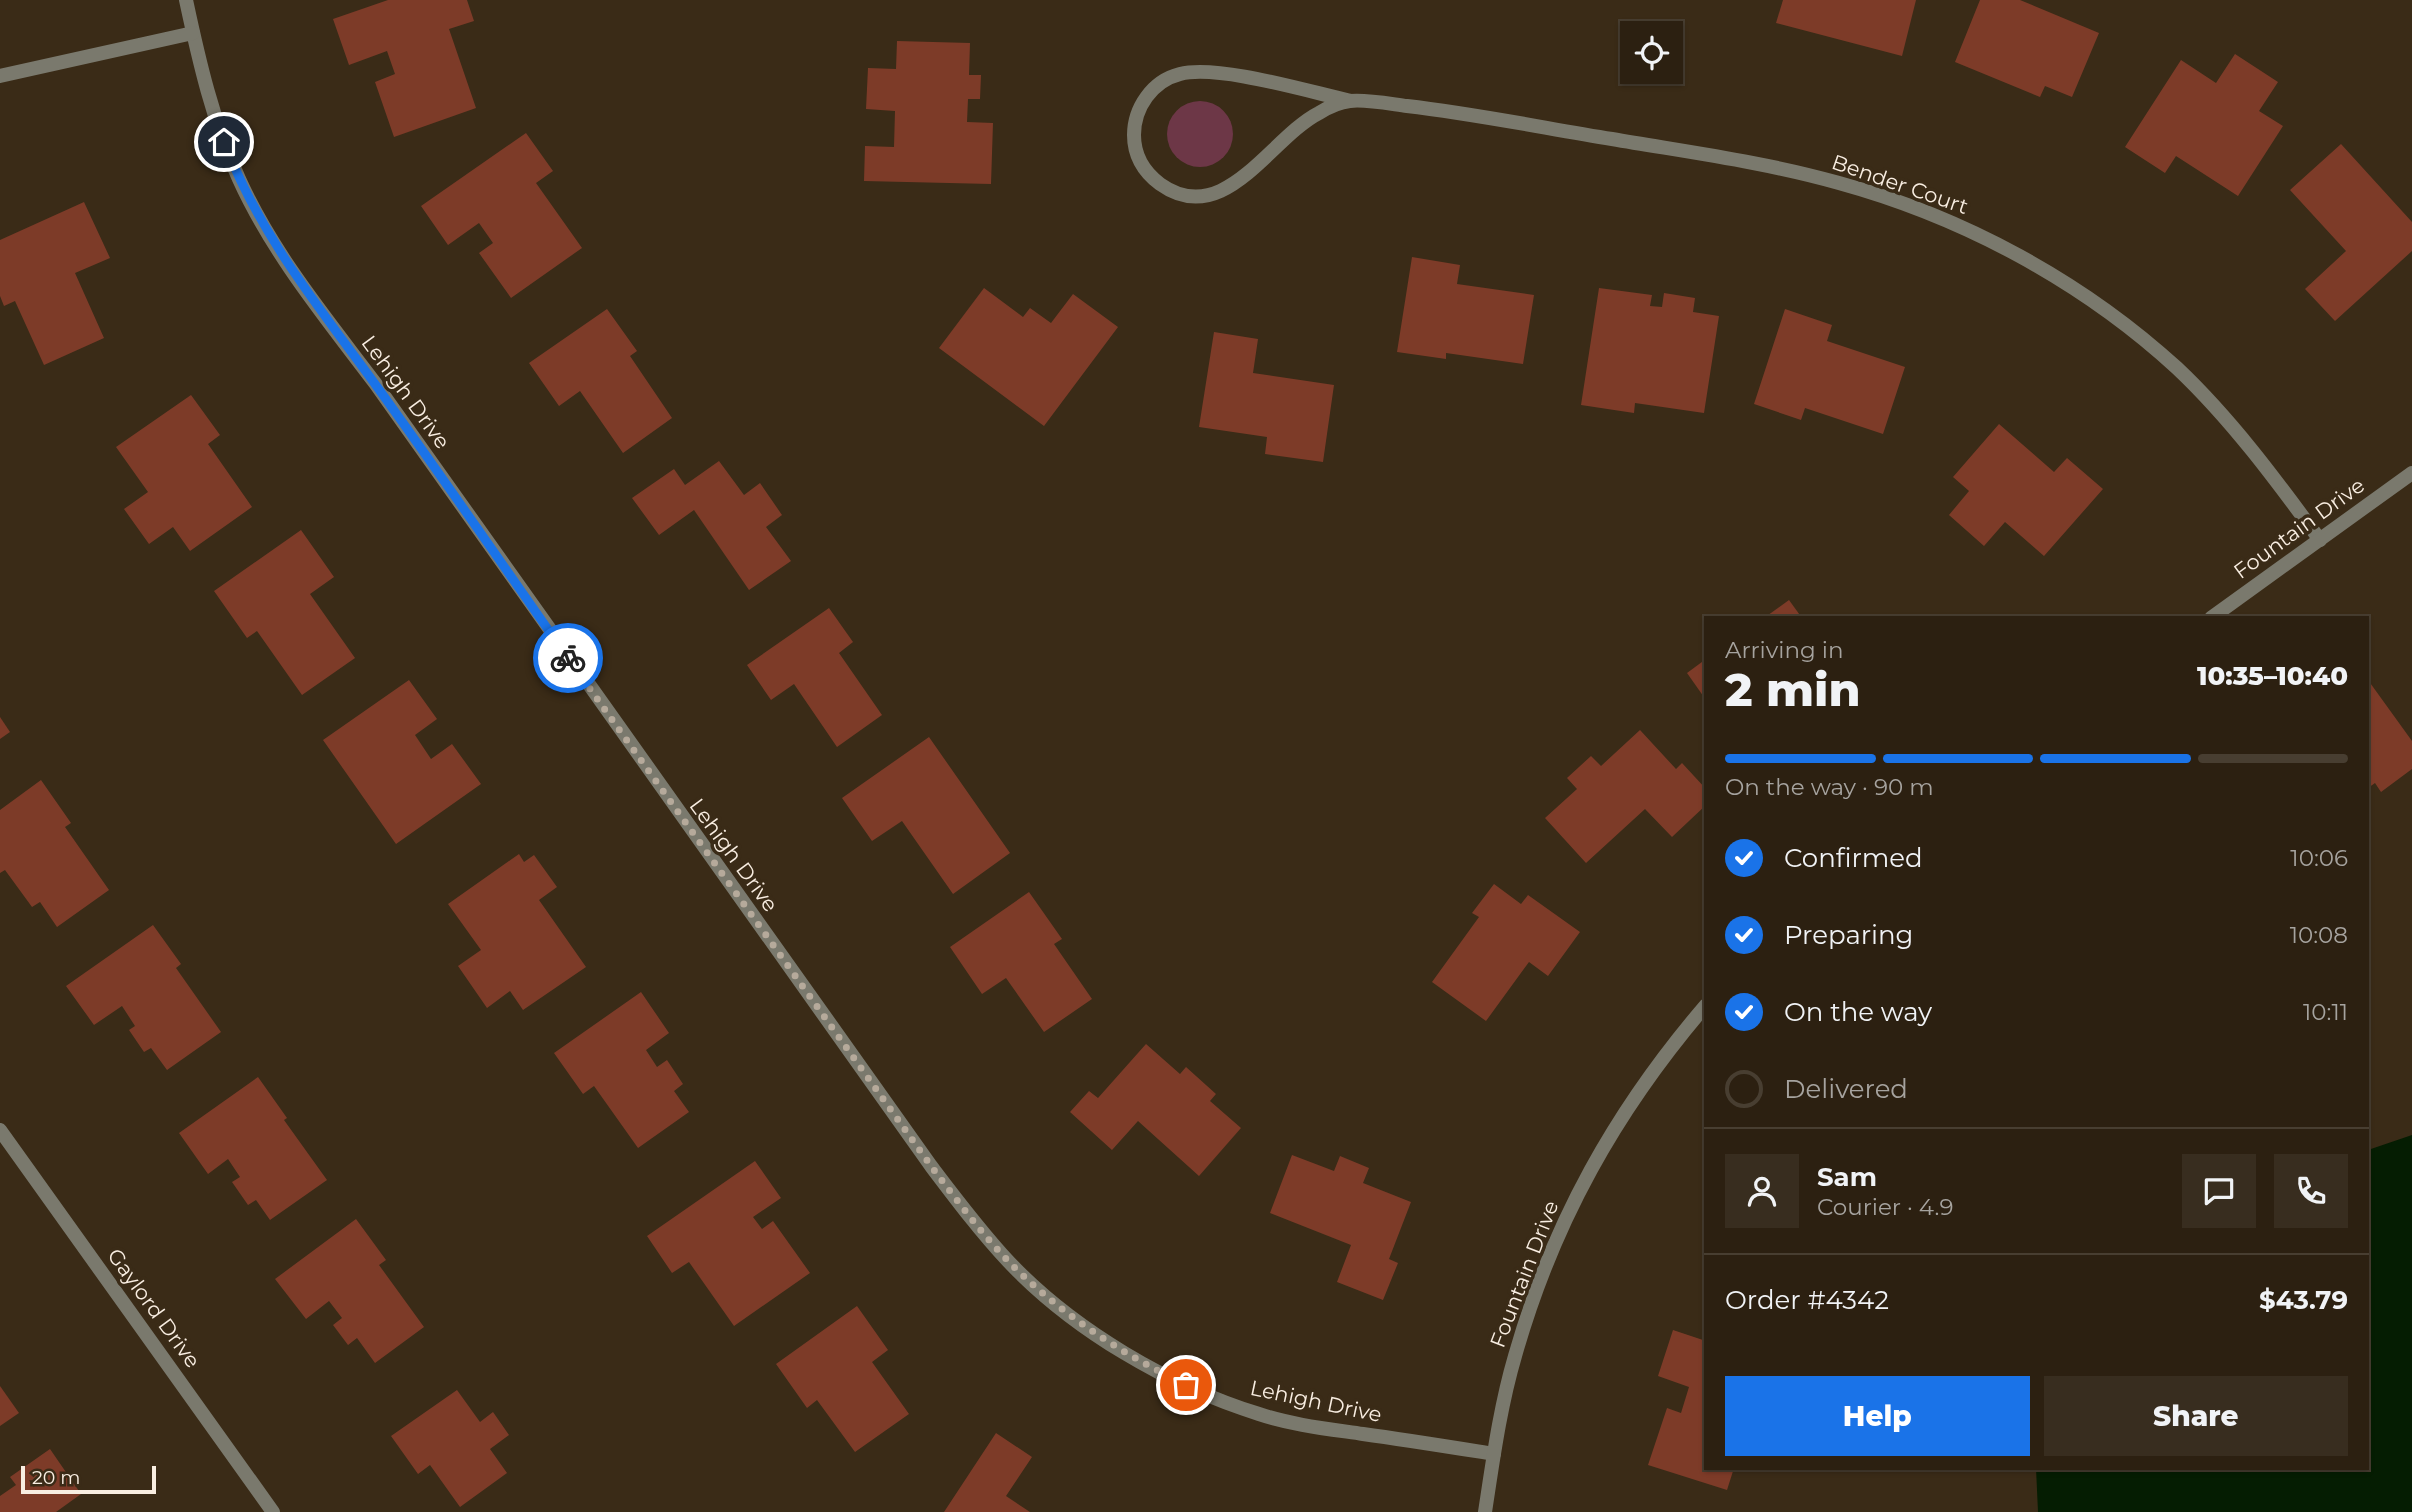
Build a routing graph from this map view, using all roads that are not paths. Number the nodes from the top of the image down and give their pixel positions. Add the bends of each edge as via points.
1 (186, 0) edge
2 (193, 33) junction
3 (0, 76) edge
4 (1351, 101) junction
5 (2412, 473) edge
6 (2320, 540) junction
7 (2214, 616) edge
8 (1704, 1008) edge
9 (0, 1130) edge
10 (1494, 1454) junction
11 (273, 1512) edge
12 (1485, 1512) edge

1 - 2 street, Lehigh Drive
2 - 3 street
2 - 10 street, Lehigh Drive via 217,123 239,179 270,237 931,1166 1009,1262 1101,1337 1205,1394 1261,1415 1322,1428
4 - 4 street, Bender Court via 1230,74 1180,74 1149,91 1138,111 1136,153 1144,169 1173,192 1208,196 1242,178 1303,122
4 - 6 street, Bender Court via 1728,158 1839,183 1972,232 2064,282 2178,369 2259,458
5 - 6 street, Fountain Drive
6 - 7 street, Fountain Drive
8 - 10 street, Fountain Drive via 1635,1094 1571,1206 1514,1356
9 - 11 street, Gaylord Drive
10 - 12 street, Fountain Drive

